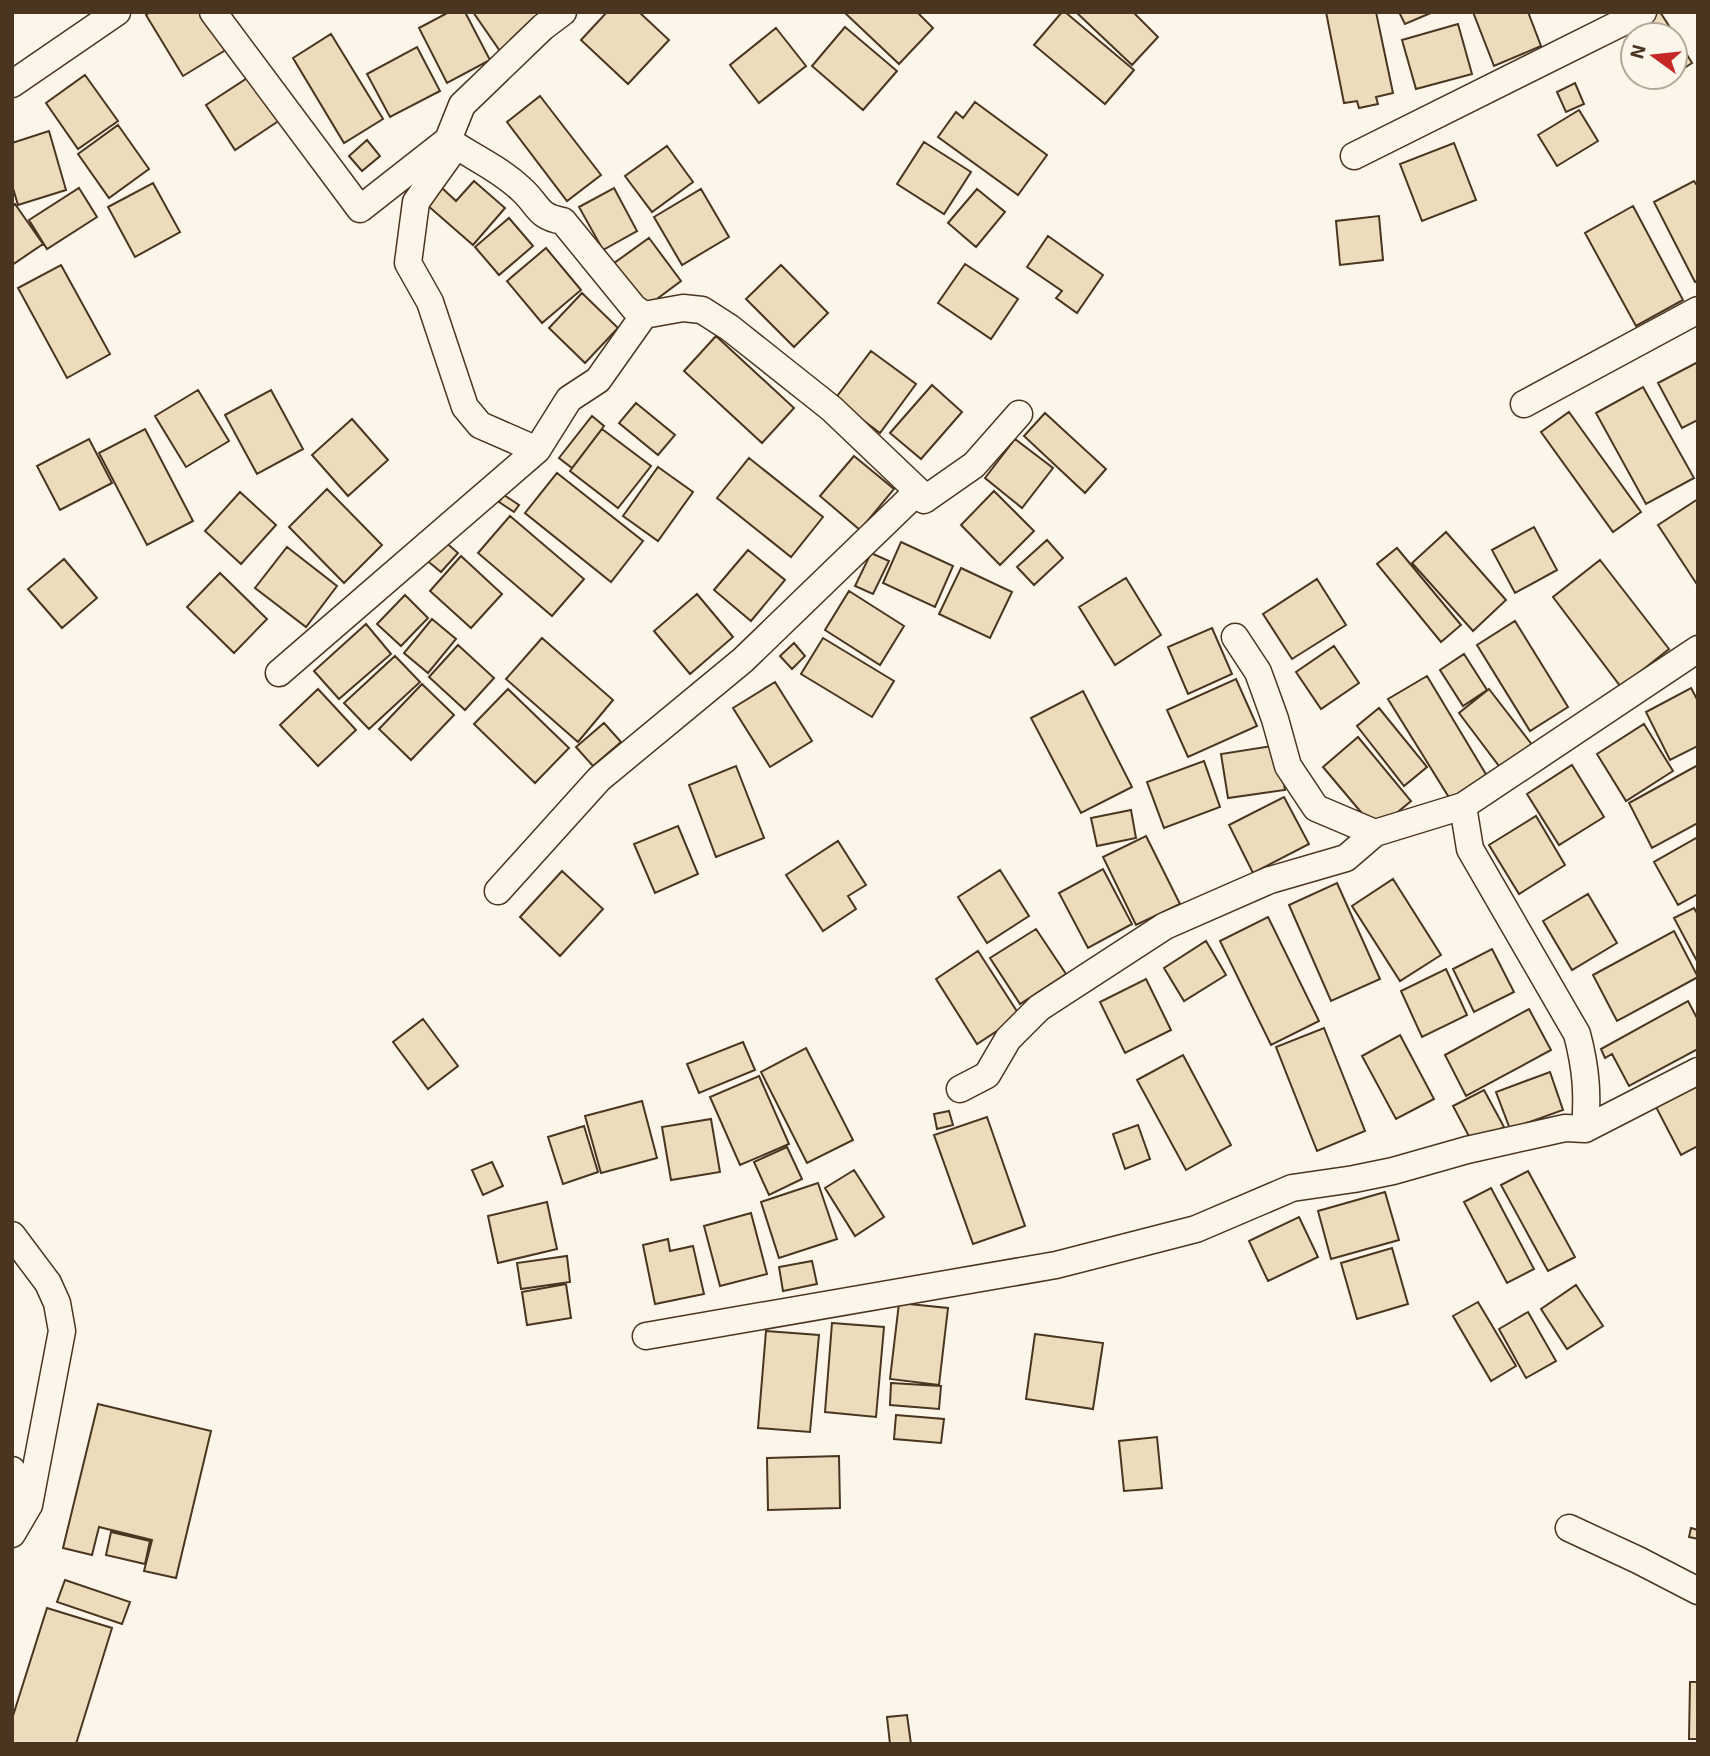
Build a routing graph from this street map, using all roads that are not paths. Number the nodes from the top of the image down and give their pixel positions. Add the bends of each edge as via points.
1 (117, 12) edge
2 (213, 12) edge
3 (563, 12) edge
4 (1643, 12) edge
5 (12, 84) edge
6 (452, 143) junction
7 (1354, 156) dead end
8 (1698, 310) edge
9 (644, 315) junction
10 (1524, 404) dead end
11 (1019, 414) dead end
12 (537, 450) junction
13 (918, 491) junction
14 (1235, 637) dead end
15 (1697, 653) edge
16 (279, 673) dead end
17 (1463, 806) junction
18 (1316, 808) junction
19 (1375, 833) junction
20 (1346, 858) junction
21 (498, 891) dead end
22 (1698, 1071) edge
23 (960, 1089) dead end
24 (1585, 1129) junction
25 (12, 1235) edge
26 (646, 1336) dead end
27 (12, 1470) edge
28 (29, 1505) junction
29 (1569, 1528) dead end
30 (12, 1534) edge
31 (1698, 1591) edge

1 - 5 street
2 - 6 street via 360,209
3 - 6 street via 461,105
4 - 7 street
6 - 9 street via 522,189 547,219 563,221 634,309
6 - 12 street via 416,202 408,263 430,302 465,407 480,425
8 - 10 street
9 - 12 street via 598,380 569,399
9 - 13 street via 683,308 702,310 832,409
11 - 13 street via 974,465 924,500
12 - 16 street
13 - 21 street via 743,660 599,779
14 - 18 street via 1258,672 1288,766
15 - 17 street
17 - 19 street
17 - 24 street via 1470,849 1577,1034 1588,1093
18 - 19 street
18 - 20 street
19 - 20 street
20 - 23 street via 1269,880 1166,926 1039,1008 1008,1039 987,1075
22 - 24 street
24 - 26 street via 1564,1128 1367,1176 1292,1188 1196,1229 1056,1265
25 - 28 street via 48,1283 62,1331
27 - 28 street
28 - 30 street
29 - 31 street

